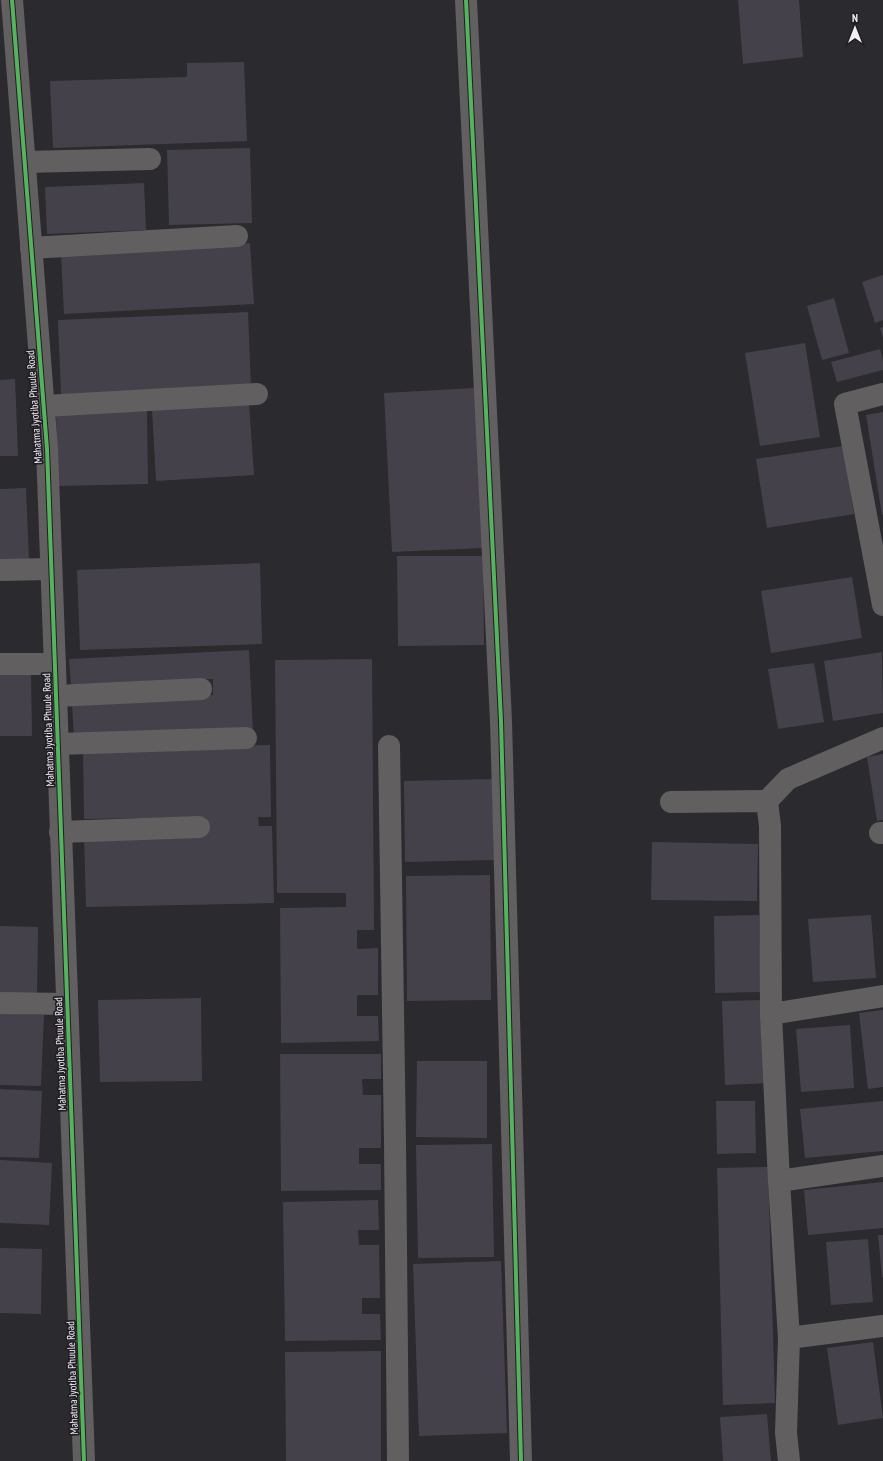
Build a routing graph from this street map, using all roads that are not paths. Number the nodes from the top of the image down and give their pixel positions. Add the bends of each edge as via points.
1 (12, 0) edge
2 (466, 0) edge
3 (150, 159) dead end
4 (25, 162) junction
5 (237, 236) dead end
6 (31, 248) junction
7 (257, 394) dead end
8 (883, 394) edge
9 (44, 406) junction
10 (51, 569) junction
11 (0, 570) edge
12 (883, 605) edge
13 (0, 664) edge
14 (55, 664) junction
15 (201, 689) dead end
16 (56, 696) junction
17 (246, 738) dead end
18 (883, 738) edge
19 (58, 744) junction
20 (389, 746) dead end
21 (767, 801) junction
22 (671, 802) dead end
23 (199, 827) dead end
24 (60, 832) junction
25 (883, 996) edge
26 (0, 1003) edge
27 (67, 1004) junction
28 (771, 1014) junction
29 (883, 1166) edge
30 (779, 1181) junction
31 (883, 1326) edge
32 (790, 1338) junction
33 (84, 1461) edge
34 (398, 1461) edge
35 (521, 1461) edge
36 (789, 1461) edge

1 - 4 street, Mahatma Jyotiba Phuule Road
2 - 35 street via 501,721
3 - 4 street
4 - 6 street, Mahatma Jyotiba Phuule Road
5 - 6 street
6 - 9 street, Mahatma Jyotiba Phuule Road
7 - 9 street
8 - 12 street via 845,404
9 - 10 street, Mahatma Jyotiba Phuule Road
10 - 11 street
10 - 14 street, Mahatma Jyotiba Phuule Road
13 - 14 street
14 - 16 street, Mahatma Jyotiba Phuule Road
15 - 16 street
16 - 19 street, Mahatma Jyotiba Phuule Road
17 - 19 street
18 - 21 street via 788,779
19 - 24 street, Mahatma Jyotiba Phuule Road
20 - 34 street
21 - 22 street
21 - 28 street via 770,826
23 - 24 street
24 - 27 street, Mahatma Jyotiba Phuule Road
25 - 28 street
26 - 27 street
27 - 33 street, Mahatma Jyotiba Phuule Road
28 - 30 street
29 - 30 street
30 - 32 street
31 - 32 street
32 - 36 street via 786,1433

